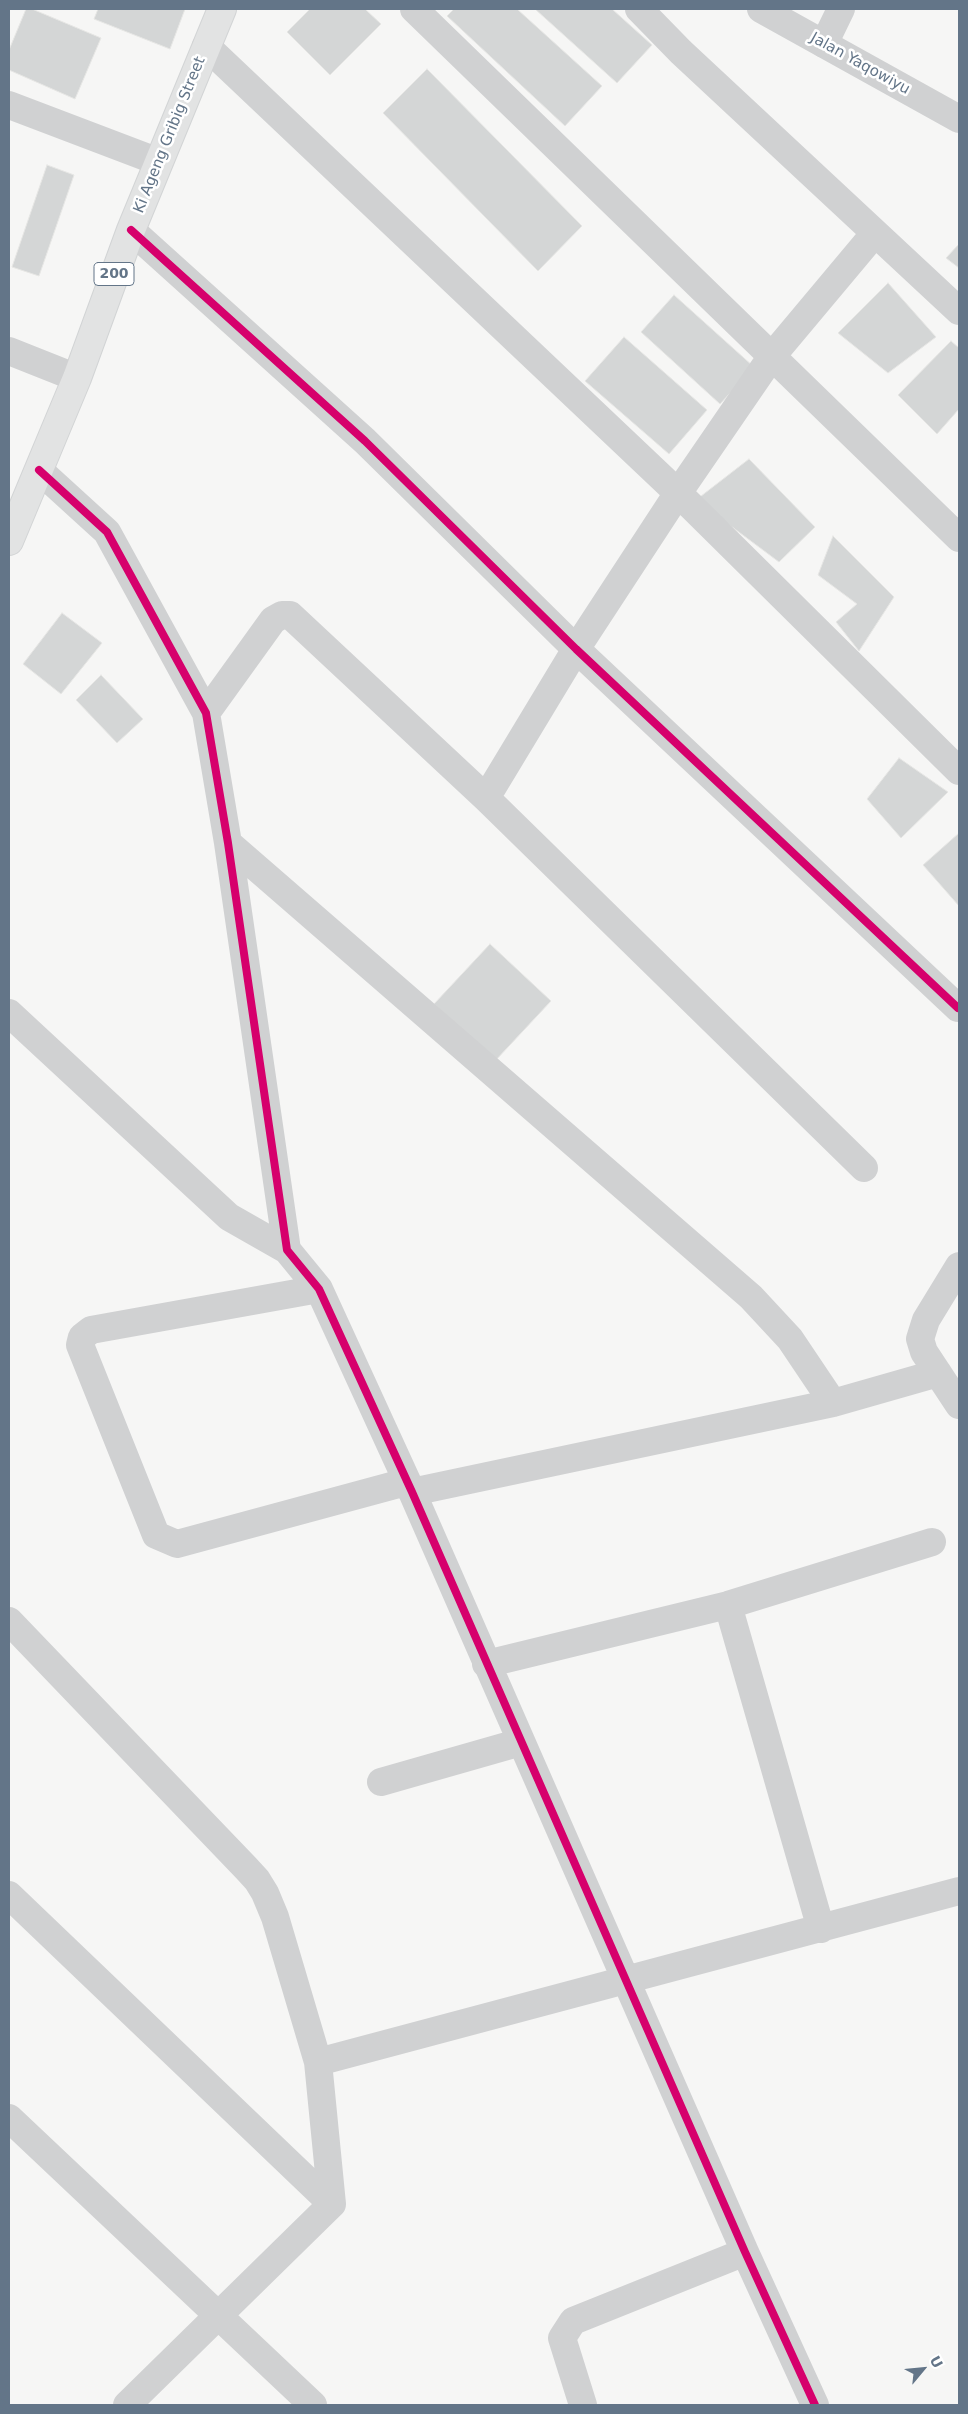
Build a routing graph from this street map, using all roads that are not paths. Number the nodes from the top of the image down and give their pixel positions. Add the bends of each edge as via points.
1 (222, 9) edge
2 (414, 9) edge
3 (639, 9) edge
4 (761, 9) edge
5 (841, 9) edge
6 (824, 44) junction
7 (206, 46) junction
8 (9, 105) edge
9 (959, 119) edge
10 (159, 162) junction
11 (130, 230) junction
12 (875, 233) junction
13 (959, 311) edge
14 (9, 351) edge
15 (772, 356) junction
16 (76, 378) junction
17 (39, 470) junction
18 (678, 493) junction
19 (959, 538) edge
20 (9, 541) edge
21 (576, 649) junction
22 (206, 713) junction
23 (959, 771) edge
24 (486, 798) junction
25 (228, 843) junction
26 (958, 1008) edge
27 (9, 1013) edge
28 (864, 1168) dead end
29 (286, 1250) junction
30 (959, 1266) edge
31 (319, 1289) junction
32 (938, 1373) junction
33 (833, 1403) junction
34 (959, 1405) edge
35 (409, 1487) junction
36 (932, 1542) dead end
37 (728, 1605) junction
38 (9, 1621) edge
39 (486, 1664) junction
40 (521, 1742) junction
41 (381, 1782) dead end
42 (959, 1891) edge
43 (9, 1895) edge
44 (821, 1929) junction
45 (625, 1981) junction
46 (318, 2062) junction
47 (9, 2118) edge
48 (332, 2204) junction
49 (745, 2252) junction
50 (218, 2315) junction
51 (127, 2405) edge
52 (314, 2405) edge
53 (583, 2405) edge
54 (815, 2405) edge

1 - 7 main road, Ki Ageng Gribig Street / 200
2 - 15 street
3 - 12 street
4 - 6 street, Jalan Yaqowiyu
5 - 6 street
6 - 9 street, Jalan Yaqowiyu
7 - 10 main road, Ki Ageng Gribig Street / 200
7 - 18 street
8 - 10 street
10 - 11 main road, Ki Ageng Gribig Street / 200
11 - 16 main road, Ki Ageng Gribig Street / 200
11 - 21 street via 365,442
12 - 13 street
12 - 15 street
14 - 16 street
15 - 18 street
15 - 19 street
16 - 17 main road, Ki Ageng Gribig Street / 200
17 - 20 main road, Ki Ageng Gribig Street / 200
17 - 22 street via 107,532
18 - 21 street
18 - 23 street
21 - 24 street
21 - 26 street
22 - 24 street via 274,620 290,615
22 - 25 street
24 - 28 street
25 - 29 street
25 - 33 street via 751,1297 790,1339
27 - 29 street via 229,1217
29 - 31 street
30 - 32 street via 926,1320 920,1339 924,1352
31 - 35 street
31 - 35 street via 92,1330 82,1337 80,1345 156,1535 177,1544
32 - 33 street
32 - 34 street
33 - 35 street
35 - 39 street
36 - 37 street
37 - 39 street
37 - 44 street
38 - 46 street via 257,1880 275,1917
39 - 40 street
40 - 41 street
40 - 45 street
42 - 44 street
43 - 48 street
44 - 45 street
45 - 46 street
45 - 49 street
46 - 48 street
47 - 50 street
48 - 50 street
49 - 53 street via 573,2321 562,2338
49 - 54 street
50 - 51 street
50 - 52 street

